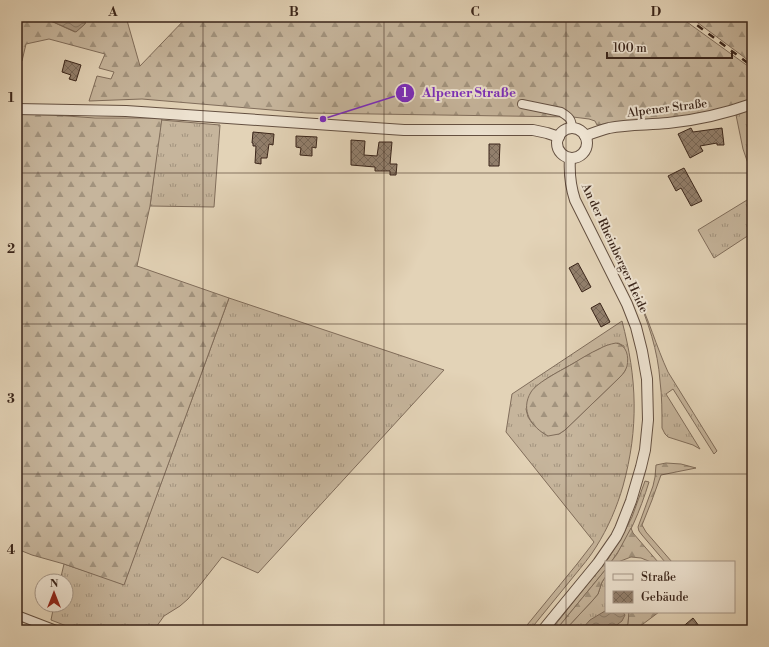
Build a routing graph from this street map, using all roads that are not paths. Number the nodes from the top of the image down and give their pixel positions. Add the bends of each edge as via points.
1 (522, 104) dead end
2 (752, 104) edge
3 (17, 109) edge
4 (572, 128) junction
5 (585, 136) junction
6 (559, 137) junction
7 (570, 158) junction
8 (17, 615) edge
9 (56, 630) edge
10 (543, 630) edge

1 - 4 street via 561,112 570,119
2 - 5 street, Alpener Straße via 706,118 620,126
3 - 6 street via 126,111 404,130 533,130
4 - 5 street via 580,130
4 - 6 street via 564,131
5 - 7 street via 586,150 575,158
6 - 7 street via 559,150
7 - 10 street, An der Rheinberger Heide via 570,179 575,200 623,294 636,327 646,379 648,420 645,450 636,485 618,533 598,563
8 - 9 street

